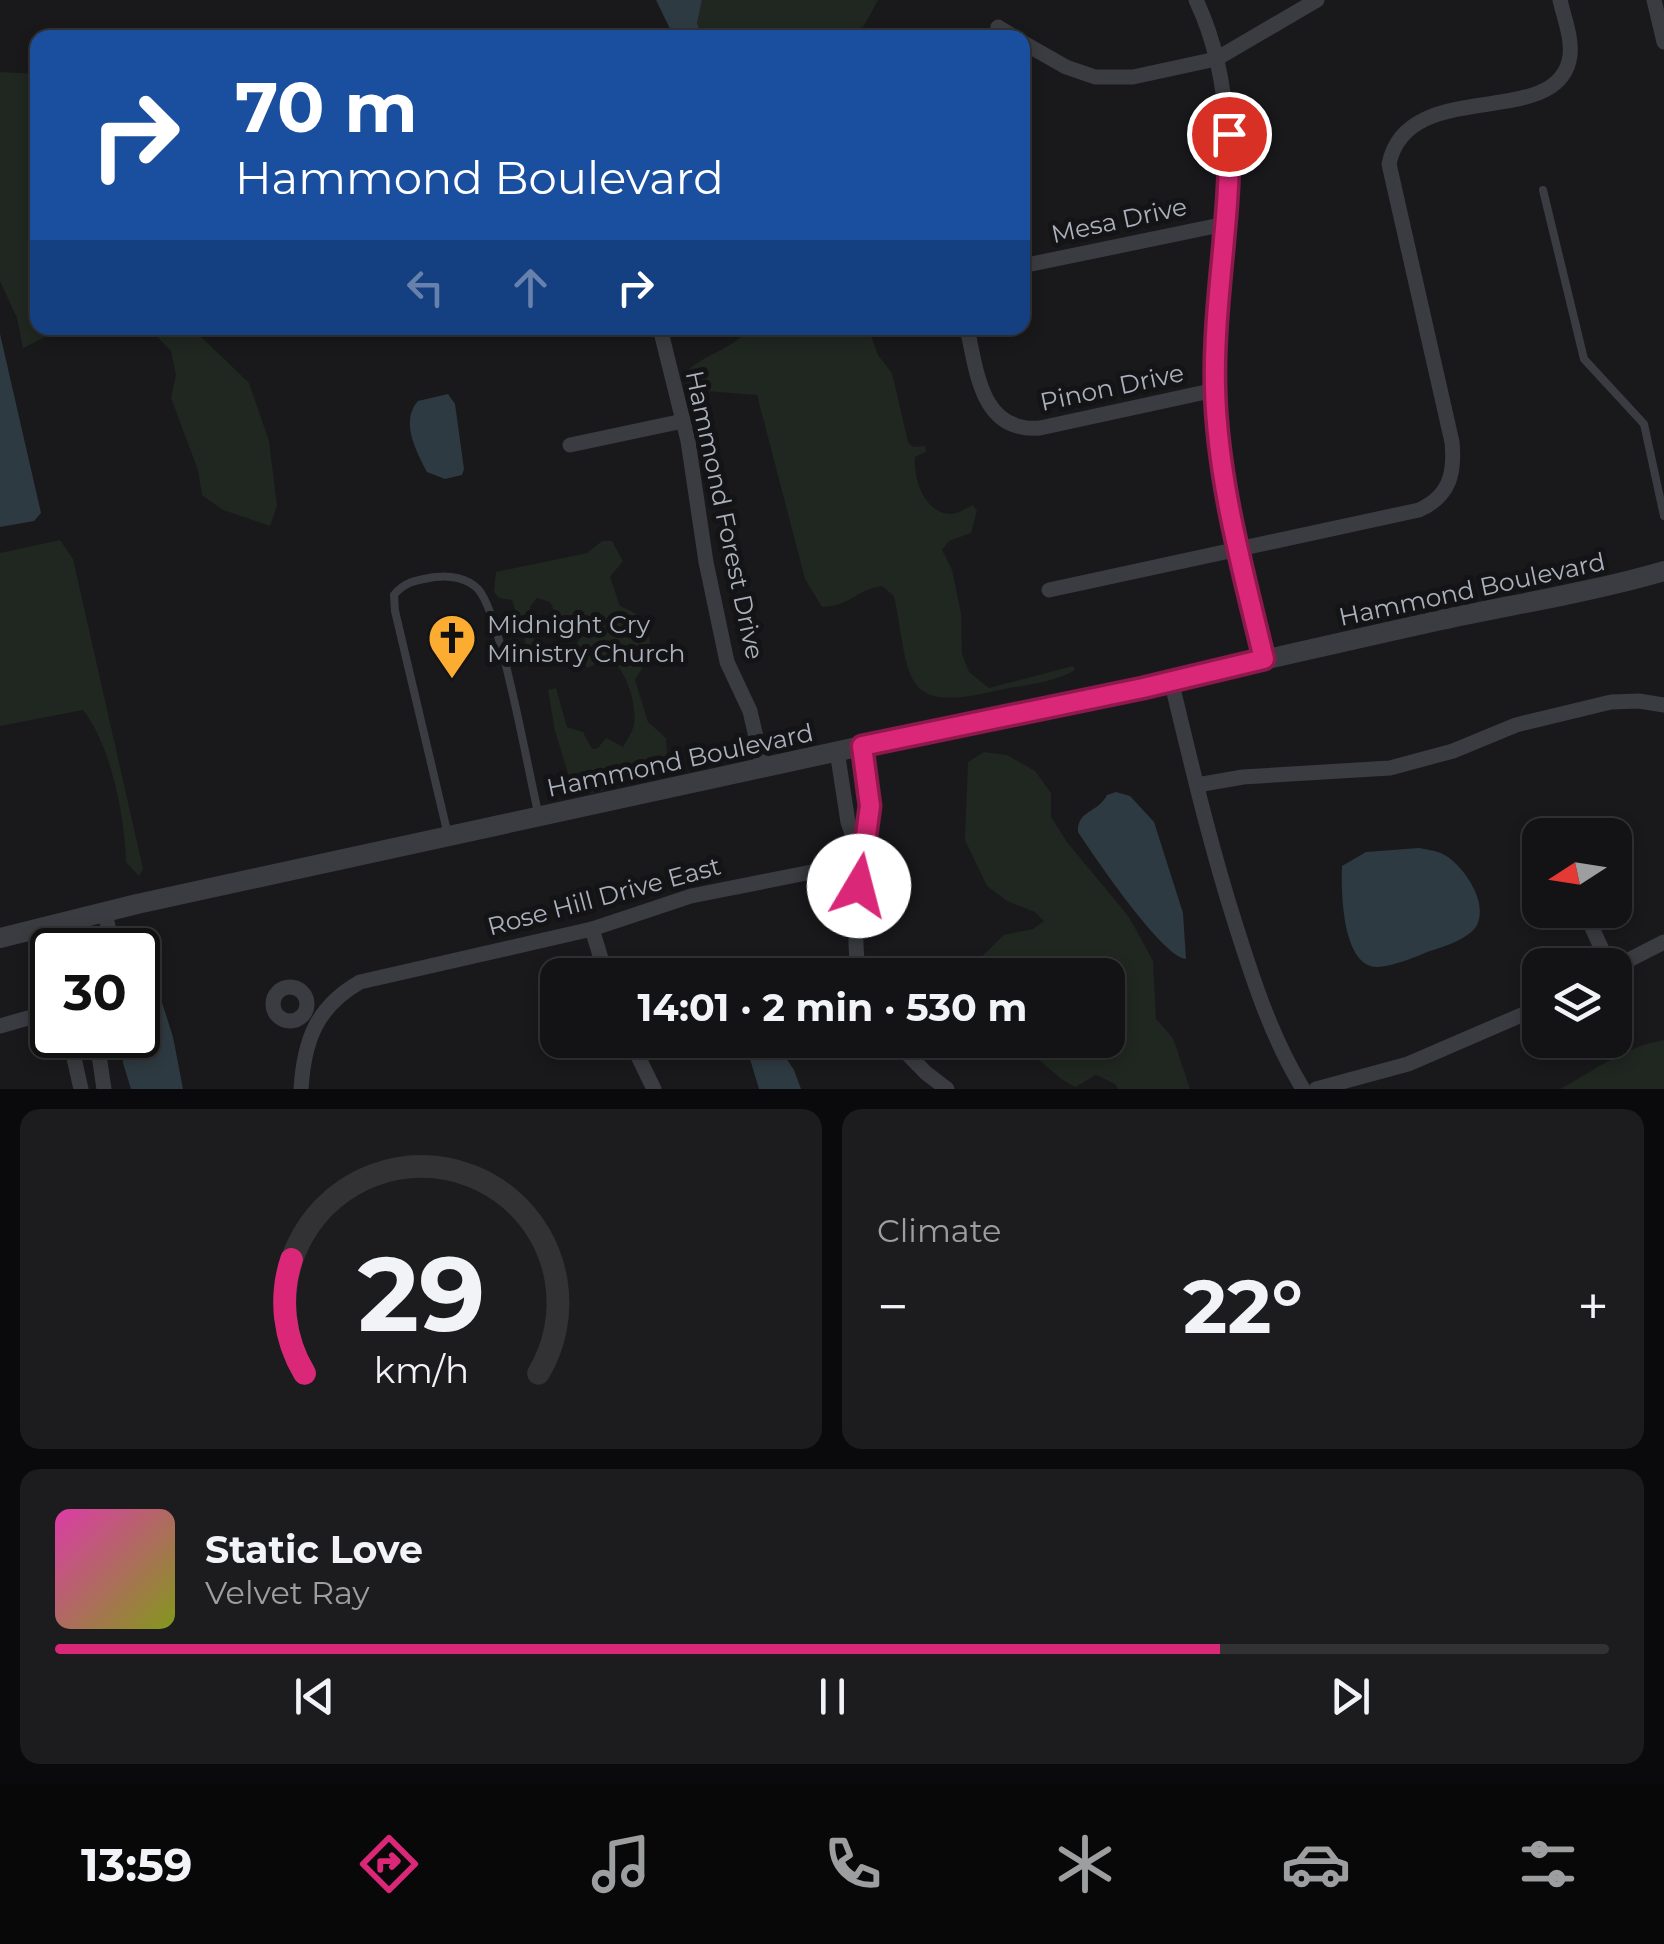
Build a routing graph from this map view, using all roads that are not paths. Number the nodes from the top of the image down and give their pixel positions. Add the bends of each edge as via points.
1 (1196, 0) edge
2 (1317, 0) edge
3 (1560, 0) edge
4 (1654, 0) edge
5 (998, 27) dead end
6 (1003, 30) edge
7 (1663, 33) edge
8 (1030, 47) edge
9 (1216, 59) junction
10 (1543, 190) dead end
11 (1225, 224) junction
12 (1030, 264) edge
13 (662, 335) edge
14 (969, 335) edge
15 (1215, 390) junction
16 (683, 421) junction
17 (570, 445) dead end
18 (1664, 516) edge
19 (1239, 550) junction
20 (1664, 572) edge
21 (1049, 590) dead end
22 (1264, 659) junction
23 (1171, 680) junction
24 (1664, 706) edge
25 (862, 746) junction
26 (837, 751) junction
27 (764, 767) junction
28 (1197, 785) junction
29 (539, 817) junction
30 (448, 836) junction
31 (862, 862) junction
32 (105, 914) junction
33 (108, 928) edge
34 (592, 929) junction
35 (0, 938) edge
36 (1664, 942) edge
37 (1632, 957) edge
38 (601, 958) edge
39 (856, 958) edge
40 (1522, 1015) edge
41 (30, 1018) edge
42 (0, 1026) edge
43 (74, 1058) edge
44 (99, 1058) edge
45 (639, 1058) edge
46 (911, 1058) edge
47 (81, 1089) edge
48 (104, 1089) edge
49 (301, 1089) edge
50 (654, 1089) edge
51 (946, 1089) edge
52 (1303, 1089) edge
53 (1316, 1089) edge

1 - 9 street
2 - 9 street
3 - 19 street via 1570,47 1557,80 1508,101 1420,120 1392,150 1452,442 1447,488 1419,510
4 - 7 street
5 - 6 street
8 - 9 street via 1096,77 1133,77
9 - 11 street via 1229,134
10 - 18 lane via 1580,348 1592,371 1644,424
11 - 12 street, Mesa Drive
11 - 15 street
13 - 16 street, Hammond Forest Drive
14 - 15 street, Pinon Drive via 987,404 1011,426 1040,428
15 - 19 street
16 - 17 street
16 - 27 street, Hammond Forest Drive via 727,662 750,710
19 - 21 street
19 - 22 street
20 - 22 street, Hammond Boulevard
22 - 23 street, Hammond Boulevard
23 - 25 street, Hammond Boulevard
23 - 28 street
24 - 28 street via 1610,702 1390,768
25 - 26 street, Hammond Boulevard
25 - 31 street via 870,806
26 - 27 street, Hammond Boulevard
26 - 31 street
27 - 29 street, Hammond Boulevard
28 - 52 street via 1254,982
29 - 30 street, Hammond Boulevard
29 - 30 lane via 484,598 462,579 409,582 394,595 395,611
30 - 32 street, Hammond Boulevard
31 - 34 street, Rose Hill Drive East via 691,896
31 - 39 street
32 - 33 street
32 - 35 street, Hammond Boulevard
34 - 38 street
34 - 49 street, Rose Hill Drive East via 360,982 310,1016
36 - 37 street
40 - 53 street via 1408,1064
41 - 42 street
43 - 47 street
44 - 48 street
45 - 50 street
46 - 51 street

